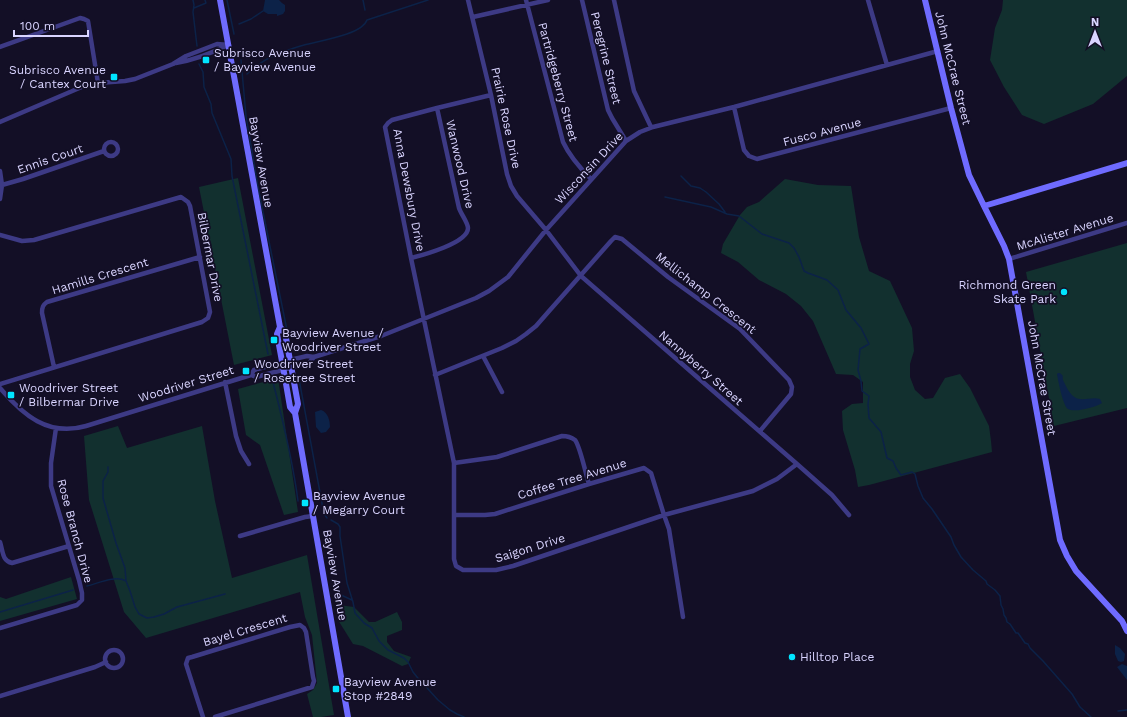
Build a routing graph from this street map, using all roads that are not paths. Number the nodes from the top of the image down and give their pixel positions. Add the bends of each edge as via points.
1 (220, 0) edge
2 (468, 0) edge
3 (548, 0) edge
4 (582, 0) edge
5 (614, 0) edge
6 (868, 0) edge
7 (925, 0) edge
8 (527, 2) edge
9 (473, 17) junction
10 (228, 45) junction
11 (0, 47) edge
12 (938, 51) junction
13 (887, 65) junction
14 (98, 83) junction
15 (491, 95) junction
16 (734, 107) junction
17 (437, 108) junction
18 (951, 108) junction
19 (0, 122) edge
20 (651, 127) junction
21 (626, 141) junction
22 (104, 151) dead end
23 (1127, 163) edge
24 (0, 170) edge
25 (591, 179) junction
26 (2, 185) junction
27 (0, 199) edge
28 (984, 206) junction
29 (1127, 223) edge
30 (546, 230) junction
31 (0, 235) edge
32 (200, 257) junction
33 (411, 258) junction
34 (1009, 259) junction
35 (581, 276) junction
36 (424, 319) junction
37 (280, 327) junction
38 (483, 356) junction
39 (314, 357) junction
40 (290, 360) junction
41 (282, 362) junction
42 (54, 367) junction
43 (291, 367) junction
44 (284, 370) junction
45 (251, 374) junction
46 (435, 375) junction
47 (225, 382) junction
48 (0, 384) edge
49 (0, 388) edge
50 (502, 392) dead end
51 (295, 413) junction
52 (56, 428) junction
53 (760, 431) junction
54 (454, 463) junction
55 (249, 464) dead end
56 (797, 464) junction
57 (589, 484) junction
58 (455, 515) junction
59 (664, 515) junction
60 (849, 515) dead end
61 (313, 516) junction
62 (240, 536) dead end
63 (0, 542) edge
64 (69, 546) junction
65 (683, 617) dead end
66 (0, 628) edge
67 (1127, 631) edge
68 (106, 662) dead end
69 (0, 696) edge
70 (203, 717) edge
71 (215, 717) edge
72 (348, 717) edge

1 - 10 main road, Bayview Avenue
2 - 9 street, Prairie Rose Drive
3 - 8 street
4 - 21 street, Peregrine Street via 608,110
5 - 20 street via 634,91
6 - 13 street
7 - 12 main road, John McCrae Street
8 - 9 street
8 - 25 street, Partridgeberry Street via 563,142 568,153
9 - 15 street, Prairie Rose Drive
10 - 14 street via 130,80
10 - 37 main road, Bayview Avenue
11 - 14 street via 84,18 88,21
12 - 13 street, Wisconsin Drive
12 - 18 main road, John McCrae Street
13 - 16 street, Wisconsin Drive
14 - 19 street via 84,86
15 - 17 street, Anna Dewsbury Drive
15 - 30 street, Prairie Rose Drive via 511,186 521,202
16 - 18 street, Fusco Avenue via 745,151 757,159
16 - 20 street, Wisconsin Drive
17 - 33 street, Anna Dewsbury Drive via 391,120 385,127
17 - 33 street, Wanwood Drive via 459,208 468,230 464,236 450,245
18 - 28 main road, John McCrae Street via 969,175
20 - 21 street, Wisconsin Drive
21 - 25 street, Wisconsin Drive
22 - 26 street, Ennis Court
23 - 28 main road
24 - 26 street
25 - 30 street, Wisconsin Drive
26 - 27 street
28 - 34 main road, John McCrae Street
29 - 34 street, McAlister Avenue
30 - 35 street, Nannyberry Street
30 - 36 street, Wisconsin Drive via 511,274 489,291
31 - 32 street, Bilbermar Drive via 22,241 34,240 181,197 190,206
32 - 42 street, Bilbermar Drive via 210,308 205,320
32 - 42 street, Hamills Crescent via 44,305 42,313
33 - 36 street, Anna Dewsbury Drive
34 - 67 main road, John McCrae Street via 1060,540 1066,556 1076,571 1122,621
35 - 38 street via 536,326 510,345
35 - 53 street, Nannyberry Street
35 - 53 street, Mellichamp Crescent via 615,237 622,239 668,277 740,328 790,380 792,386 791,394
36 - 39 street, Wisconsin Drive
36 - 46 street, Saigon Drive
37 - 40 main road, Bayview Avenue via 285,333
37 - 41 main road, Bayview Avenue via 277,334
38 - 46 street
38 - 50 street
39 - 40 street, Wisconsin Drive
39 - 43 street, Wisconsin Drive via 309,363
40 - 41 street, Woodriver Street
40 - 43 main road, Bayview Avenue
41 - 44 main road, Bayview Avenue
41 - 45 street, Woodriver Street via 254,370
42 - 48 street, Bilbermar Drive
43 - 44 street, Wisconsin Drive
43 - 51 main road, Bayview Avenue via 298,404
44 - 45 street, Woodriver Street via 256,377
44 - 51 main road, Bayview Avenue via 290,407
45 - 47 street, Woodriver Street
46 - 54 street, Saigon Drive
47 - 52 street, Woodriver Street via 81,427
47 - 55 street via 236,436
49 - 52 street, Woodriver Street via 31,418
51 - 61 main road, Bayview Avenue
52 - 64 street, Rose Branch Drive via 51,486
53 - 56 street, Nannyberry Street
54 - 57 street via 493,458 567,436 577,444
54 - 58 street, Saigon Drive
56 - 59 street, Saigon Drive via 777,479 753,491
56 - 60 street, Nannyberry Street
57 - 58 street, Coffee Tree Avenue via 495,514
57 - 59 street, Coffee Tree Avenue via 644,468 651,473
58 - 59 street, Saigon Drive via 454,559 458,568 463,570 496,570 513,566
59 - 65 street via 670,529
61 - 62 street
61 - 72 main road, Bayview Avenue
63 - 64 street via 3,556 12,563
64 - 66 street, Rose Branch Drive via 82,600 77,605
68 - 69 street
70 - 71 street, Bayel Crescent via 186,664 188,658 296,625 304,628 314,681 312,687

